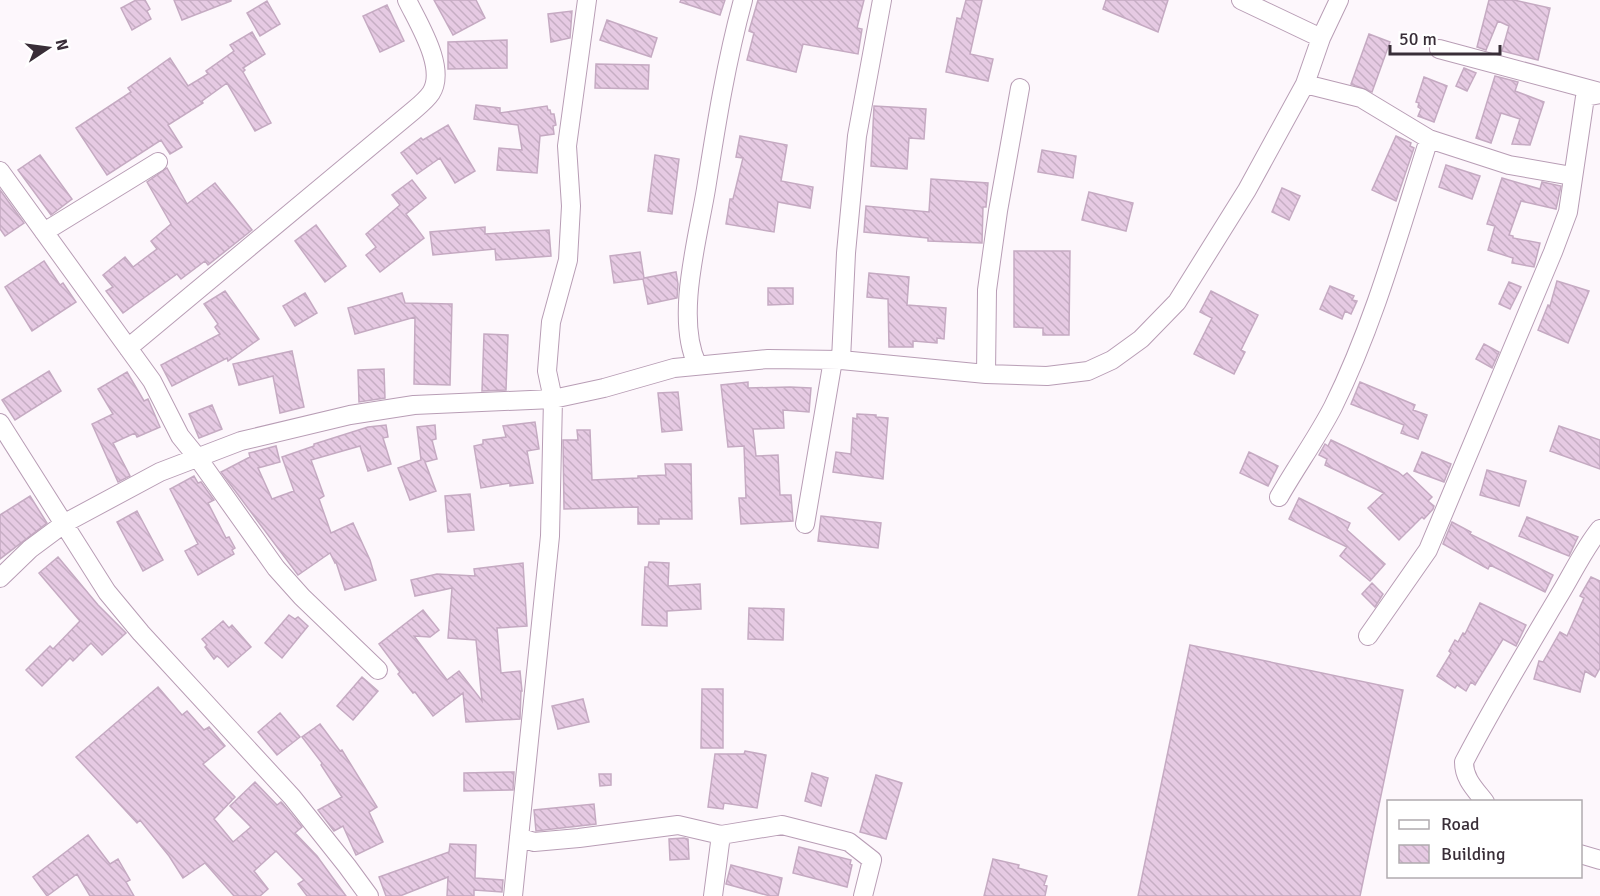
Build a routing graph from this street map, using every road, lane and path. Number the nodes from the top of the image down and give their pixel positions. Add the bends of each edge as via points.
1 (407, 0) edge
2 (587, 0) edge
3 (742, 0) edge
4 (882, 0) edge
5 (1241, 0) edge
6 (1340, 0) edge
7 (1321, 38) junction
8 (1439, 49) dead end
9 (1305, 84) junction
10 (1020, 88) dead end
11 (1600, 93) edge
12 (1429, 139) junction
13 (158, 162) dead end
14 (0, 171) edge
15 (1572, 176) junction
16 (44, 232) junction
17 (128, 348) junction
18 (837, 360) junction
19 (697, 364) junction
20 (986, 374) junction
21 (553, 399) junction
22 (0, 423) edge
23 (197, 457) junction
24 (1278, 497) dead end
25 (64, 523) junction
26 (805, 524) dead end
27 (1600, 528) edge
28 (0, 578) edge
29 (1368, 636) dead end
30 (378, 670) dead end
31 (1484, 800) edge
32 (721, 835) junction
33 (519, 837) junction
34 (1582, 854) edge
35 (1600, 861) edge
36 (369, 896) edge
37 (513, 896) edge
38 (713, 896) edge
39 (863, 896) edge

1 - 17 street via 430,45 436,73 432,92
2 - 21 street via 567,146 571,206 568,260 551,322 547,371
3 - 19 street via 718,114 690,285 691,351
4 - 18 street via 857,136
5 - 7 street
6 - 7 street
7 - 9 street
8 - 11 street
9 - 12 street via 1361,99
9 - 20 street via 1247,190 1177,302 1141,339 1088,371 1047,376
10 - 20 street via 987,290
11 - 15 street via 1585,97
12 - 15 street via 1509,165
12 - 24 street via 1356,355 1332,408
13 - 16 street
14 - 16 street
15 - 29 street via 1568,212 1557,242 1428,550
16 - 17 street
17 - 23 street via 152,381 180,436
18 - 19 street via 768,358
18 - 20 street
18 - 26 street
19 - 21 street
21 - 23 street via 414,405 350,414 241,441
21 - 33 street via 550,536
22 - 25 street
23 - 25 street
23 - 30 street via 276,568
25 - 28 street
25 - 36 street via 107,592 292,797
27 - 31 street via 1499,695 1464,762 1470,782
32 - 33 street via 678,825 534,842
32 - 38 street
32 - 39 street via 782,825 849,842 872,860
33 - 37 street
34 - 35 street

